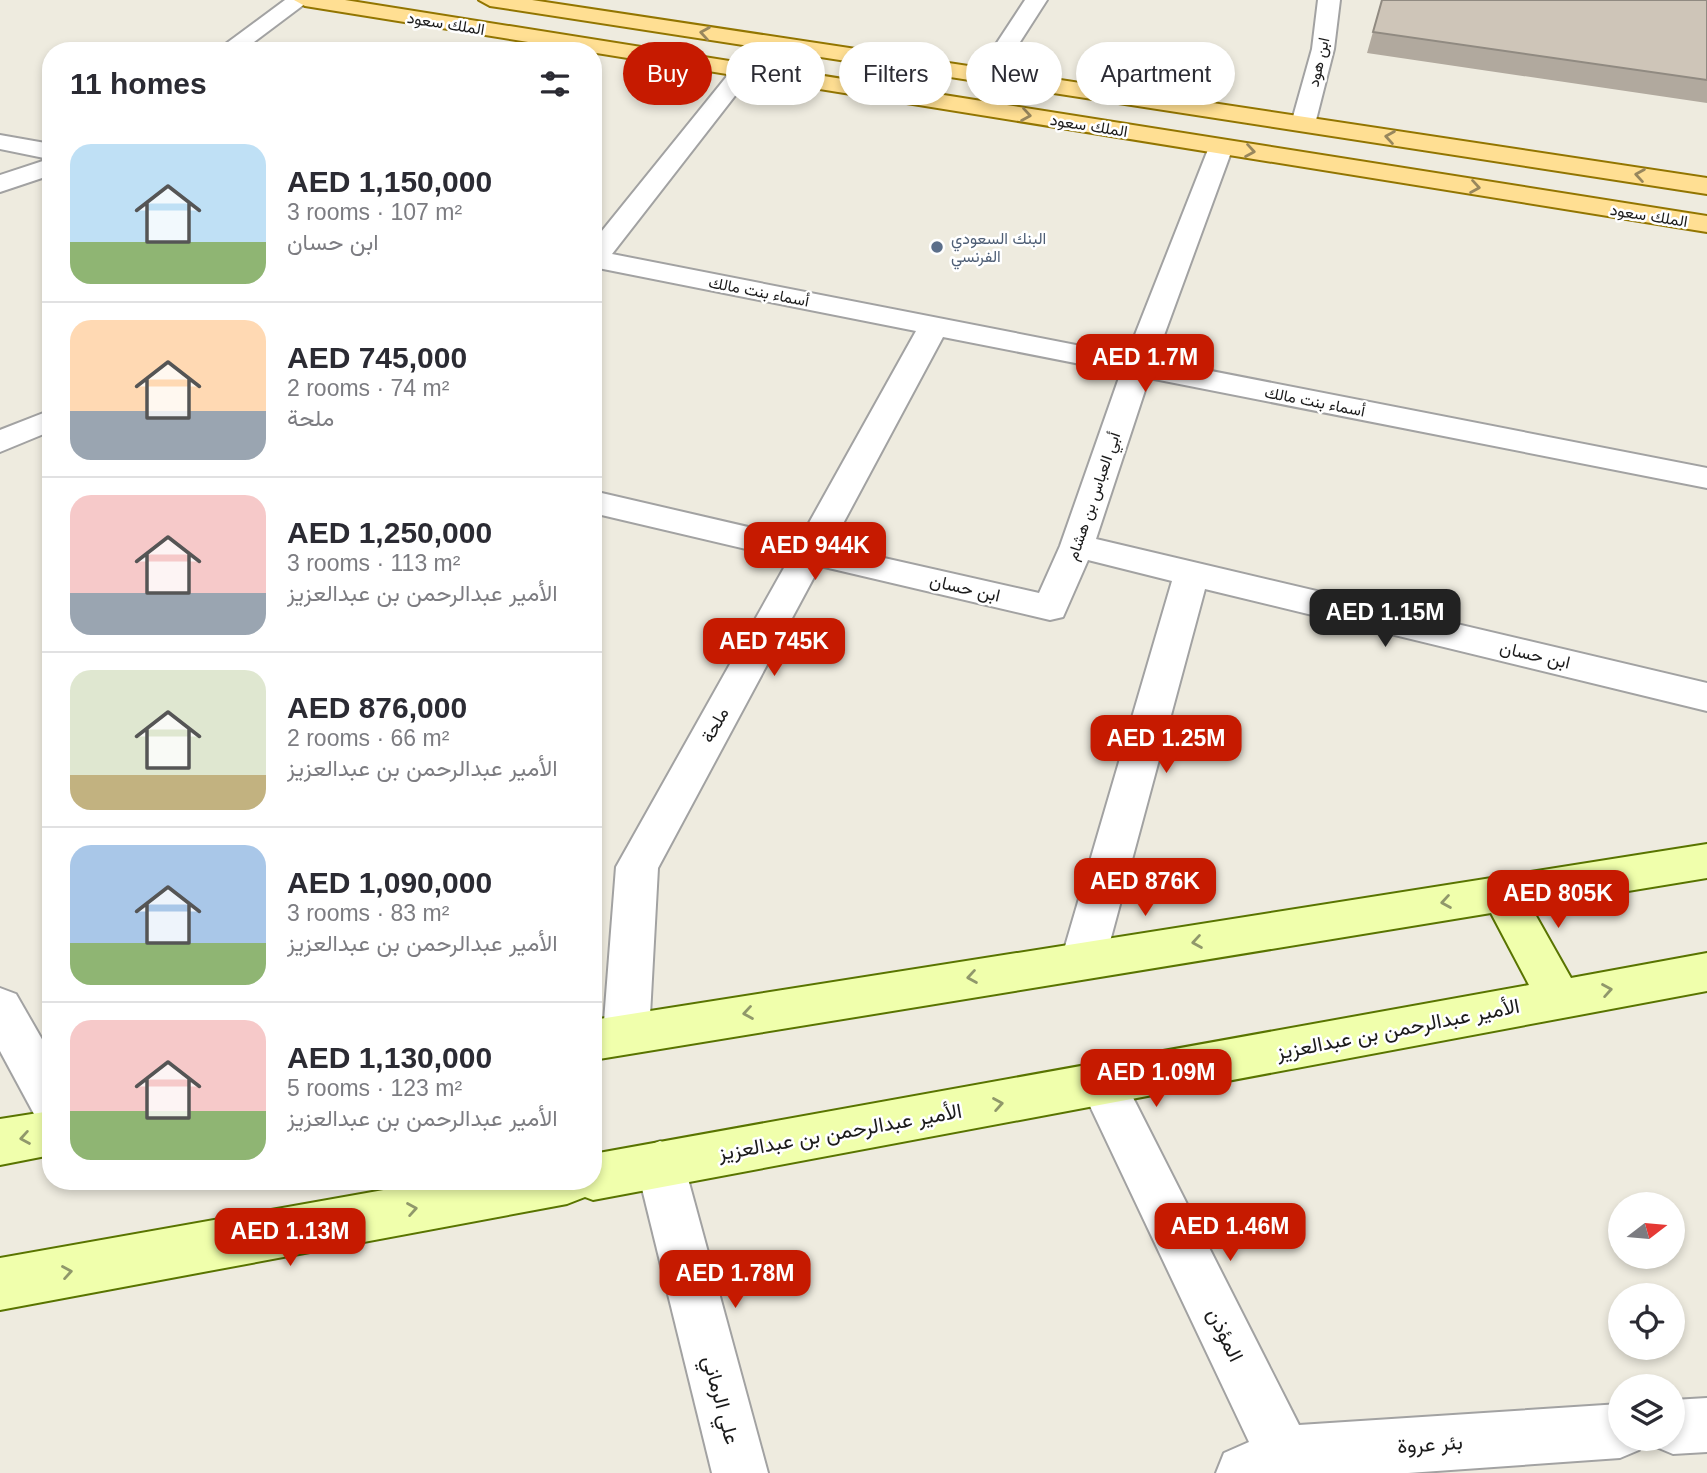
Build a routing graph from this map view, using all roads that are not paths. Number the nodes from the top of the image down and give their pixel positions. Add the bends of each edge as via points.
1 (299, 0) edge
2 (305, 0) edge
3 (491, 0) edge
4 (1036, 0) edge
5 (1329, 0) edge
6 (240, 42) edge
7 (568, 42) edge
8 (1009, 42) edge
9 (602, 47) edge
10 (726, 67) edge
11 (966, 73) edge
12 (825, 83) edge
13 (1062, 87) edge
14 (726, 93) edge
15 (1303, 124) junction
16 (0, 142) edge
17 (1221, 147) junction
18 (42, 150) edge
19 (42, 169) edge
20 (0, 184) edge
21 (1707, 186) edge
22 (1707, 225) edge
23 (602, 249) edge
24 (602, 261) edge
25 (934, 326) junction
26 (1138, 366) junction
27 (42, 423) edge
28 (0, 442) edge
29 (1707, 478) edge
30 (602, 504) edge
31 (1077, 546) junction
32 (811, 552) junction
33 (1192, 573) junction
34 (1050, 608) joint
35 (1707, 696) edge
36 (1707, 861) edge
37 (1502, 894) junction
38 (1083, 960) junction
39 (1707, 972) edge
40 (1559, 998) junction
41 (0, 1008) edge
42 (609, 1037) edge
43 (42, 1083) edge
44 (1103, 1085) junction
45 (42, 1135) edge
46 (0, 1142) edge
47 (660, 1164) junction
48 (602, 1175) edge
49 (517, 1190) edge
50 (0, 1284) edge
51 (1707, 1425) edge
52 (1685, 1426) edge
53 (1608, 1432) edge
54 (1274, 1467) edge
55 (740, 1473) edge

1 - 6 street
2 - 7 main road, الملك سعود
11 -> 3 main road, الملك سعود
4 - 8 street
5 - 15 street, ابن هود via 1323,49
9 - 10 main road, الملك سعود
12 -> 17 main road, الملك سعود
13 - 15 main road, الملك سعود
14 - 23 street
21 -> 15 main road, الملك سعود
16 - 18 street
17 -> 22 main road, الملك سعود
17 - 26 street, أبي العباس بن هشام
19 - 20 street
24 - 25 street, أسماء بنت مالك
25 - 26 street, أسماء بنت مالك
25 - 32 street, ملحة
26 - 29 street, أسماء بنت مالك
26 - 31 street, أبي العباس بن هشام
27 - 28 street
30 - 32 street, ابن حسان
31 - 33 street, ابن حسان
31 - 34 street, أبي العباس بن هشام
32 - 34 street, ابن حسان
32 - 42 street, ملحة via 637,867
33 - 35 street, ابن حسان
33 - 38 street
36 - 37 street
37 -> 38 street
37 - 40 street
38 -> 42 street
40 -> 39 street, الأمير عبدالرحمن بن عبدالعزيز
40 - 44 street, الأمير عبدالرحمن بن عبدالعزيز
41 - 43 street
47 -> 44 street, الأمير عبدالرحمن بن عبدالعزيز
44 - 54 street, المؤذن
45 -> 46 street
47 - 48 street, الأمير عبدالرحمن بن عبدالعزيز
47 - 55 street, علي الرماني
50 -> 49 street
51 - 52 street
53 - 54 street, بئر عروة

